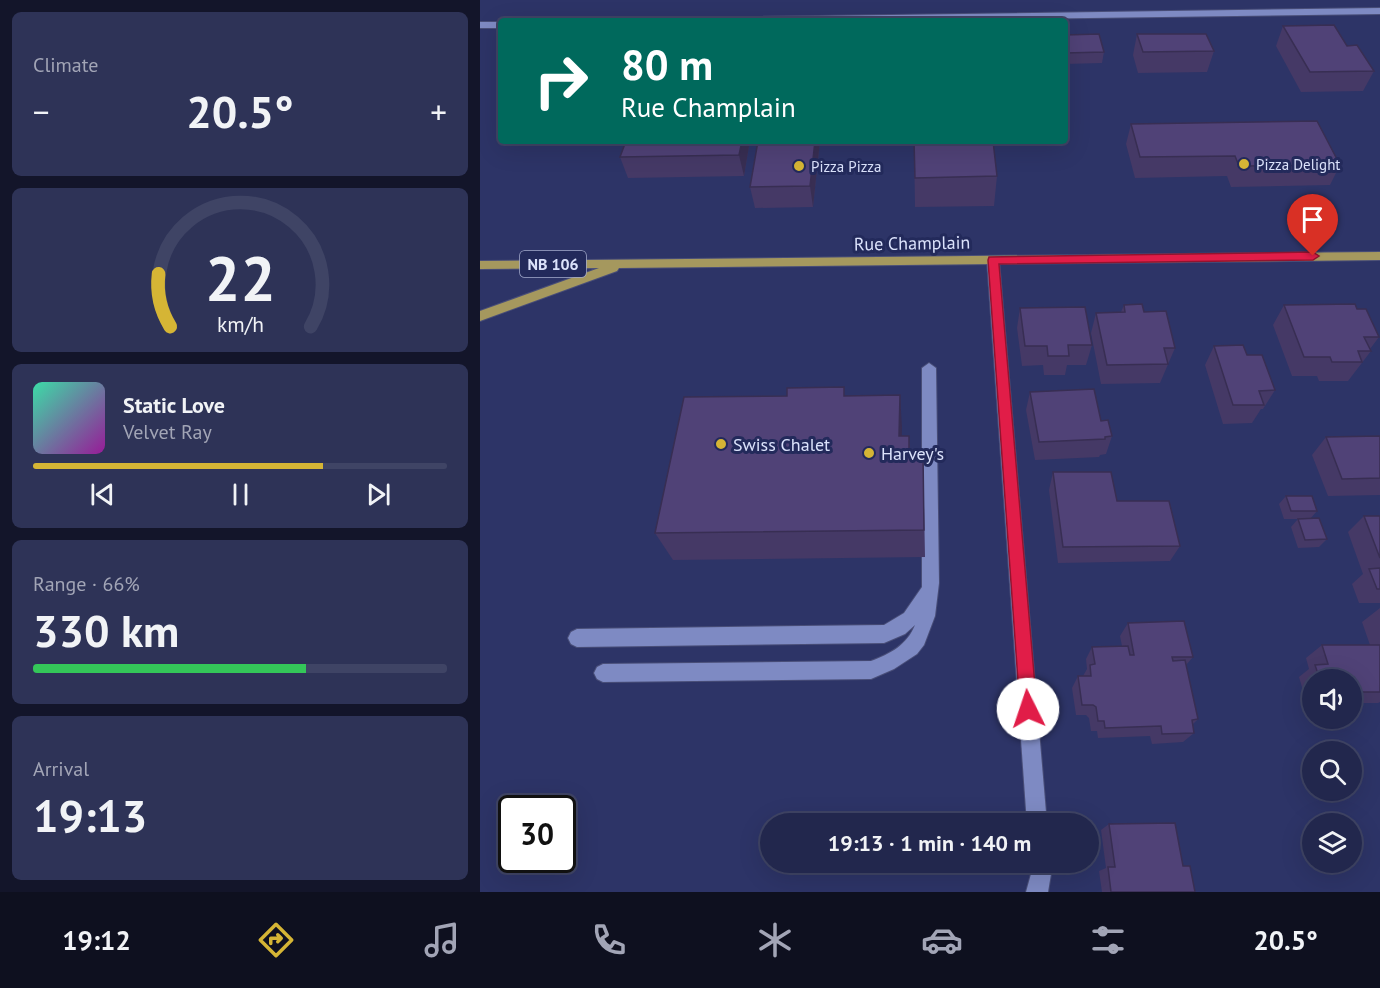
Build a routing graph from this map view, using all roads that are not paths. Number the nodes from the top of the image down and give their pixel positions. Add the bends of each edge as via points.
1 (1379, 12) edge
2 (912, 18) edge
3 (480, 25) edge
4 (498, 25) edge
5 (1380, 256) edge
6 (993, 260) junction
7 (627, 264) junction
8 (480, 266) edge
9 (480, 316) edge
10 (929, 368) dead end
11 (931, 583) junction
12 (577, 638) dead end
13 (603, 673) dead end
14 (1036, 813) edge
15 (1041, 873) edge
16 (1037, 892) edge

1 - 2 street
3 - 4 street
5 - 6 main road, Rue Champlain / NB 106
6 - 7 main road, Rue Champlain / NB 106
6 - 14 street
7 - 8 main road, Rue Champlain / NB 106
7 - 9 main road
10 - 11 street
11 - 12 street via 912,619 884,634
11 - 13 street via 927,614 917,643 897,661 871,670
15 - 16 street

